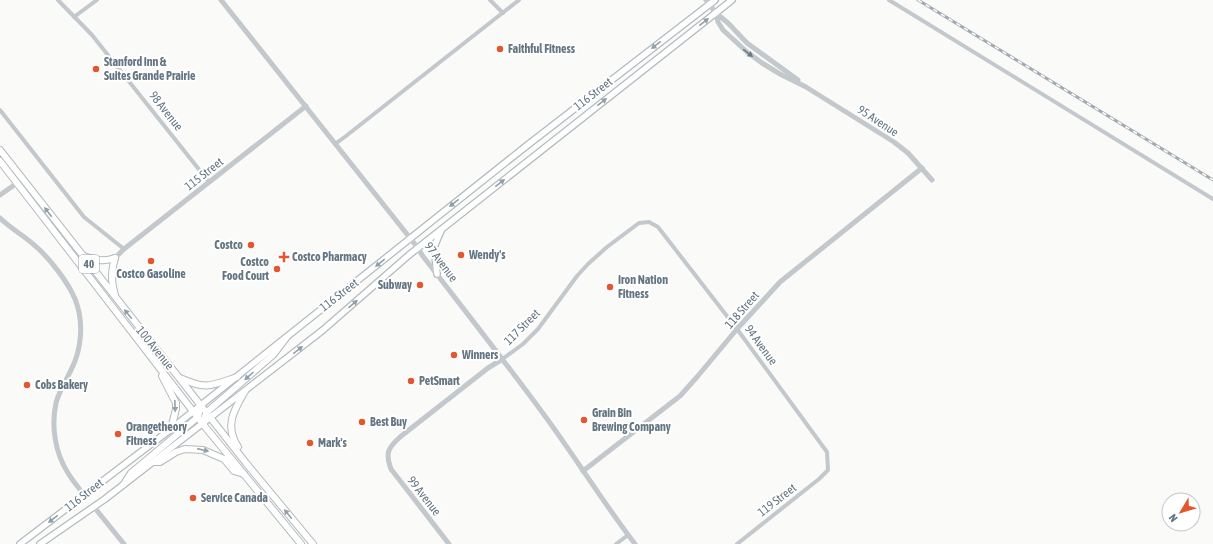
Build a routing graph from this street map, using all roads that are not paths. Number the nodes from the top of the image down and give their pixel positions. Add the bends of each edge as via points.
1 (58, 0) edge
2 (97, 0) edge
3 (221, 0) edge
4 (490, 0) edge
5 (519, 0) edge
6 (715, 0) edge
7 (732, 0) edge
8 (889, 0) edge
9 (708, 2) edge
10 (502, 13) junction
11 (716, 13) junction
12 (74, 18) junction
13 (806, 87) junction
14 (306, 106) junction
15 (0, 110) edge
16 (335, 144) junction
17 (0, 150) edge
18 (0, 161) edge
19 (922, 168) junction
20 (932, 180) dead end
21 (209, 182) junction
22 (17, 183) junction
23 (0, 195) edge
24 (1213, 199) edge
25 (0, 218) edge
26 (649, 222) joint
27 (442, 229) junction
28 (410, 238) junction
29 (418, 248) junction
30 (124, 249) junction
31 (83, 256) junction
32 (115, 258) junction
33 (437, 274) junction
34 (117, 300) junction
35 (737, 329) junction
36 (286, 338) junction
37 (501, 360) junction
38 (154, 361) junction
39 (179, 377) junction
40 (237, 377) junction
41 (245, 391) junction
42 (201, 405) junction
43 (193, 411) junction
44 (208, 415) junction
45 (198, 417) junction
46 (202, 423) junction
47 (171, 429) junction
48 (388, 459) joint
49 (154, 462) junction
50 (246, 463) junction
51 (828, 470) joint
52 (583, 471) junction
53 (244, 474) junction
54 (124, 484) junction
55 (84, 495) junction
56 (94, 507) junction
57 (628, 535) junction
58 (20, 544) edge
59 (40, 544) edge
60 (124, 544) edge
61 (301, 544) edge
62 (313, 544) edge
63 (449, 544) edge
64 (616, 544) edge
65 (634, 544) edge
66 (737, 544) edge

1 - 12 street, 98 Avenue
2 - 12 street
3 - 14 street, 97 Avenue
4 - 10 street
5 - 10 street
6 - 9 main road, 116 Street
7 - 11 main road, 116 Street
8 - 24 street
9 - 11 street, 95 Avenue
9 -> 28 main road, 116 Street
10 - 16 street
11 - 13 street, 95 Avenue via 747,43
11 -> 13 street, 95 Avenue via 723,30 747,52 780,74
27 -> 11 main road, 116 Street
12 - 21 street, 98 Avenue via 92,34
13 - 19 street, 95 Avenue via 894,142
14 - 16 street, 97 Avenue
14 - 21 street, 115 Street
15 - 30 street via 84,217
16 - 28 street, 97 Avenue
31 -> 17 main road, 100 Avenue / 40
18 - 22 main road, 100 Avenue / 40
19 - 20 street, 95 Avenue
19 - 35 street, 118 Street via 780,282
21 - 30 street, 115 Street
22 - 23 street
22 - 38 main road, 100 Avenue / 40
25 - 55 street via 44,254 68,285 80,316 80,343 75,361 59,394 54,420 58,452 67,472
26 - 35 street, 94 Avenue via 658,226
26 - 37 street, 117 Street via 639,223 630,229 588,264 538,329
27 - 29 main road, 116 Street
27 - 33 main road via 434,247
28 - 29 street, 97 Avenue
28 -> 36 main road, 116 Street
29 - 33 street, 97 Avenue
41 -> 29 main road, 116 Street via 323,330
30 - 32 street, 115 Street
31 - 32 main road via 100,260
31 - 34 main road, 100 Avenue / 40
32 - 34 main road via 111,276
33 - 37 street, 97 Avenue via 471,316
39 -> 34 main road, 100 Avenue / 40
35 - 51 street, 94 Avenue via 827,452
35 - 52 street, 118 Street via 680,396
36 - 40 main road, 116 Street
36 -> 44 main road via 273,355
37 - 48 street, 117 Street via 400,437 389,449
37 - 52 street, 97 Avenue via 542,412
38 - 43 main road, 100 Avenue / 40
38 -> 47 main road via 176,403
39 - 40 main road via 193,384 207,386
39 - 42 main road, 100 Avenue / 40
40 - 42 main road, 116 Street
41 - 44 main road, 116 Street
41 - 50 main road via 233,412 232,430
42 - 43 main road, 116 Street
42 - 44 main road, 100 Avenue / 40
42 - 45 main road
43 - 45 main road, 100 Avenue / 40
43 - 47 main road, 116 Street
44 - 46 main road
44 - 50 main road, 100 Avenue / 40
45 - 46 main road, 100 Avenue / 40
45 - 54 main road via 131,473
46 - 49 main road, 116 Street
46 - 53 main road, 100 Avenue / 40
47 - 55 main road, 116 Street
48 - 63 street, 99 Avenue via 398,479
49 -> 53 main road via 160,462 185,449 200,449 224,459 234,471
49 - 54 main road, 116 Street
62 -> 50 main road, 100 Avenue / 40
51 - 66 street, 119 Street via 819,480
52 - 57 street, 97 Avenue
53 - 61 main road, 100 Avenue / 40
54 - 56 main road, 116 Street
55 -> 58 main road, 116 Street
56 - 59 main road, 116 Street
56 - 60 street
57 - 64 street
57 - 65 street, 97 Avenue

